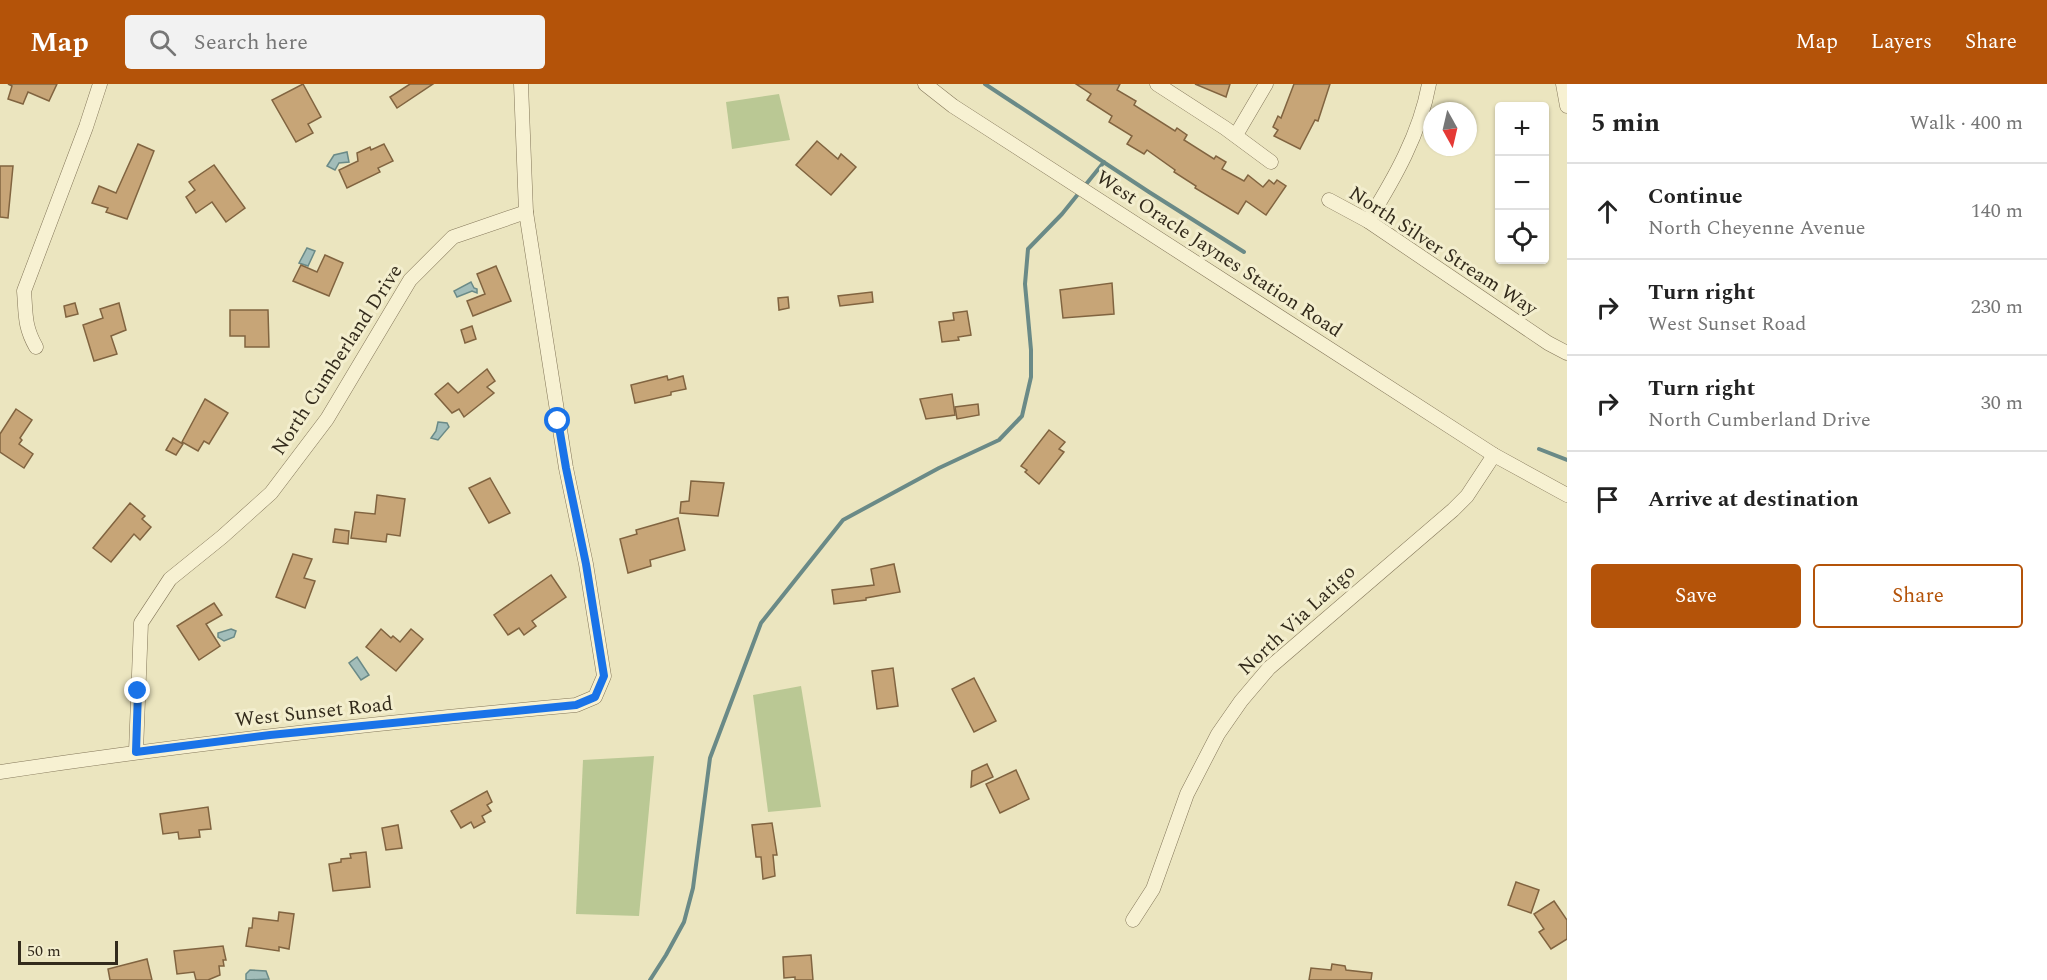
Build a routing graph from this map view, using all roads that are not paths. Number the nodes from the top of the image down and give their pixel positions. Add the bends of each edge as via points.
1 (100, 84) edge
2 (521, 84) edge
3 (925, 84) edge
4 (1157, 84) edge
5 (1266, 84) edge
6 (1429, 84) edge
7 (1563, 84) edge
8 (1567, 106) edge
9 (1236, 135) junction
10 (1271, 162) dead end
11 (1329, 200) dead end
12 (526, 212) junction
13 (1368, 221) junction
14 (36, 347) dead end
15 (1567, 353) edge
16 (1494, 455) junction
17 (1567, 495) edge
18 (136, 752) junction
19 (0, 772) edge
20 (1133, 920) dead end

1 - 14 street via 24,291 24,315
2 - 12 street
3 - 16 street, West Oracle Jaynes Station Road via 953,106
4 - 9 street
5 - 9 street
6 - 13 street via 1409,146
7 - 8 street
9 - 10 street
11 - 13 street, North Silver Stream Way
12 - 18 street, North Cumberland Drive via 453,237 410,280 327,419 271,493 170,579 141,623
12 - 18 street, West Sunset Road via 604,676 595,697 576,705
13 - 15 street, North Silver Stream Way
16 - 17 street
16 - 20 street, North Via Latigo via 1454,510 1269,668 1240,701 1187,794 1153,889
18 - 19 street, West Sunset Road

